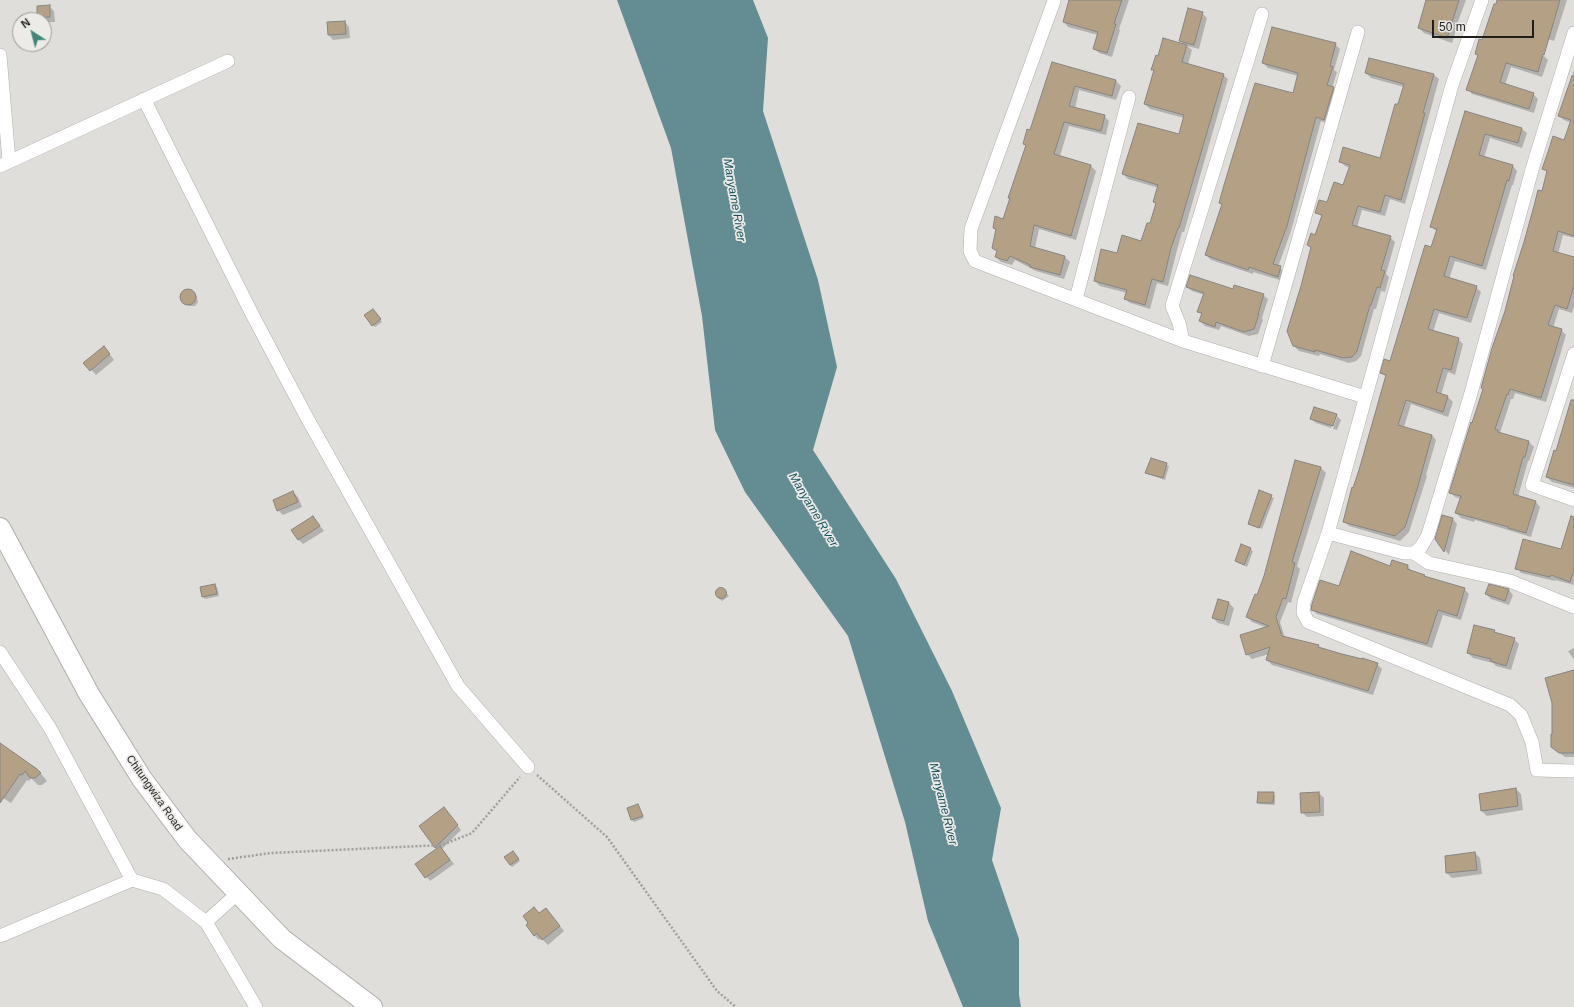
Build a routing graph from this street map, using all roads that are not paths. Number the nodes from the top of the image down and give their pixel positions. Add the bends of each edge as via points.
1 (1482, 0) edge
2 (1054, 1) dead end
3 (1262, 14) dead end
4 (1358, 32) dead end
5 (1574, 33) edge
6 (0, 55) edge
7 (228, 61) dead end
8 (1129, 97) dead end
9 (144, 99) junction
10 (4, 163) edge
11 (1076, 299) junction
12 (1183, 341) junction
13 (1574, 354) edge
14 (1262, 366) junction
15 (1568, 392) edge
16 (1365, 397) junction
17 (1574, 500) edge
18 (0, 528) edge
19 (1328, 533) junction
20 (1414, 553) junction
21 (1574, 607) edge
22 (0, 652) edge
23 (528, 767) road end
24 (1574, 771) edge
25 (132, 880) junction
26 (238, 893) junction
27 (206, 922) junction
28 (0, 936) edge
29 (256, 1007) edge
30 (372, 1007) edge

1 - 16 street via 1452,85
2 - 11 street via 972,229 970,251 975,261
3 - 12 street via 1172,306
4 - 14 street
5 - 20 street via 1533,166 1471,393 1428,535
6 - 10 street
7 - 9 street
8 - 11 street
9 - 10 street
9 - 23 street via 306,416 454,680
11 - 12 street
12 - 14 street
13 - 15 street
14 - 16 street
15 - 17 street via 1532,485
16 - 19 street
18 - 26 main road, Chitungwiza Road via 89,694 142,779 187,839
19 - 20 street via 1404,553
19 - 24 street via 1304,602 1303,612 1308,622 1510,705 1521,715 1532,742 1537,770
20 - 21 street via 1429,562 1510,581
22 - 25 street via 50,728
25 - 27 street via 163,889
25 - 28 street
26 - 27 street
26 - 30 main road, Chitungwiza Road via 282,939
27 - 29 street

